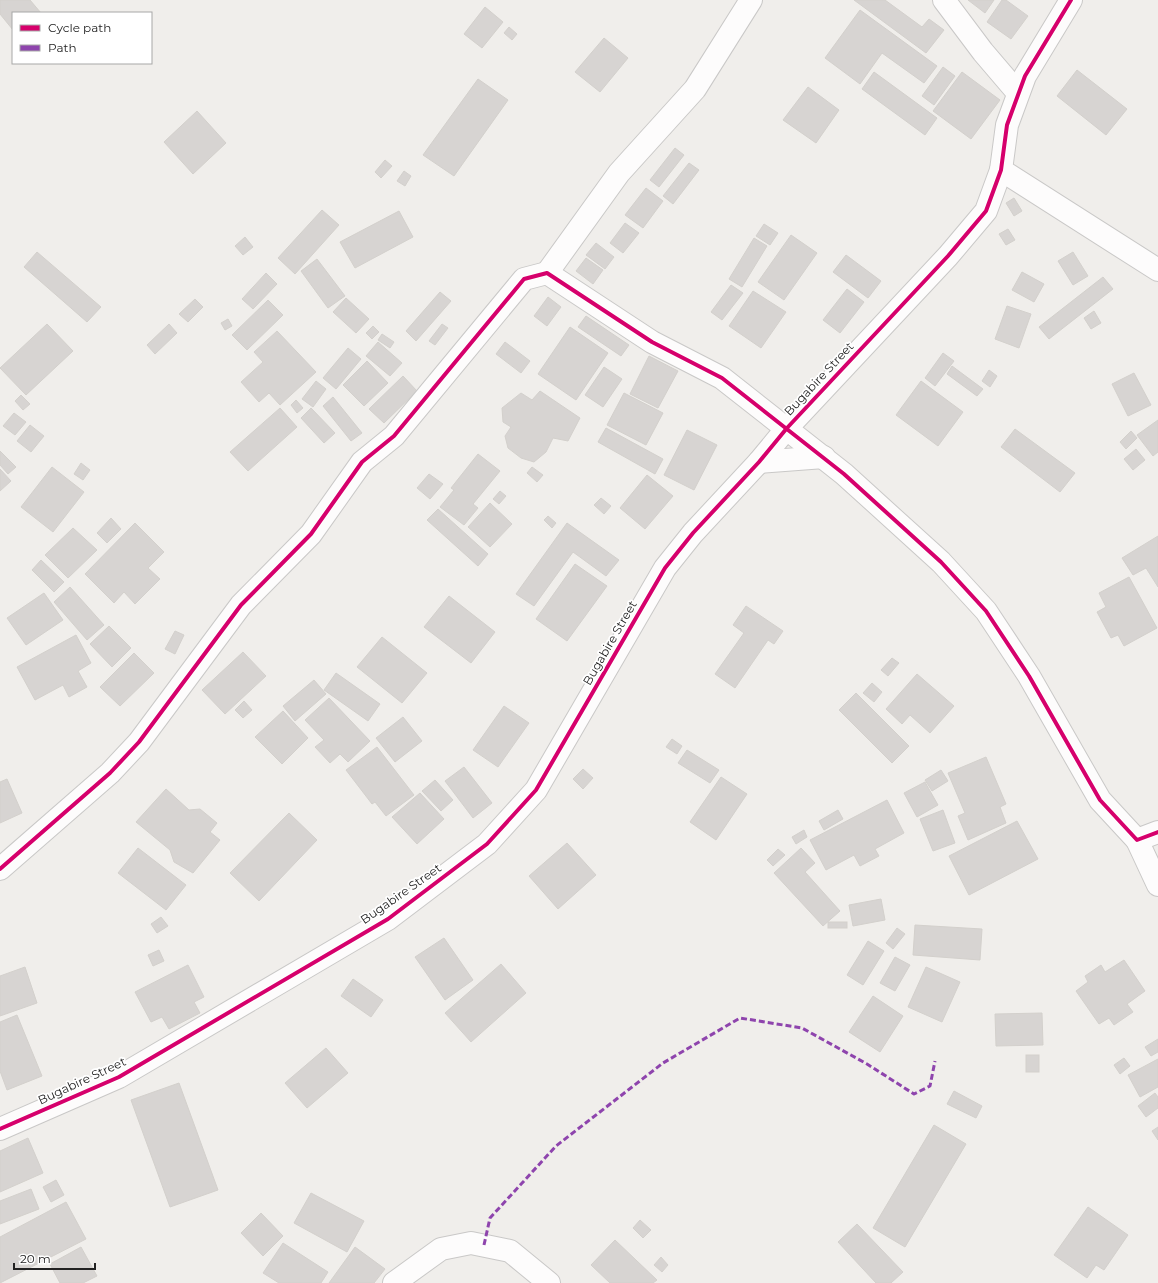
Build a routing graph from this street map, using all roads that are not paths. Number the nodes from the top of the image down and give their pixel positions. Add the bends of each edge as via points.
1 (751, 0) edge
2 (944, 0) edge
3 (1071, 0) edge
4 (1018, 94) junction
5 (1001, 170) junction
6 (1158, 270) edge
7 (547, 273) junction
8 (788, 428) junction
9 (824, 457) junction
10 (759, 462) junction
11 (1158, 832) edge
12 (1137, 840) junction
13 (0, 869) edge
14 (1158, 885) edge
15 (0, 1128) edge
16 (394, 1283) edge
17 (548, 1283) edge

1 - 7 street via 695,88 619,173
2 - 4 street
3 - 4 street, Bugabire Street via 1024,76
4 - 5 street, Bugabire Street via 1007,125
5 - 6 street
5 - 8 street, Bugabire Street via 986,211 948,256
7 - 8 street via 652,342 722,378
7 - 13 street via 524,279 394,436 362,462 311,534 241,605 139,742 110,773
8 - 9 street
8 - 10 street, Bugabire Street
9 - 10 street
9 - 12 street via 941,562 986,611 1029,676 1100,800
10 - 15 street, Bugabire Street via 693,533 665,568 536,790 487,844 388,919 126,1073
11 - 12 street
12 - 14 street
16 - 17 street via 441,1249 471,1243 510,1251

